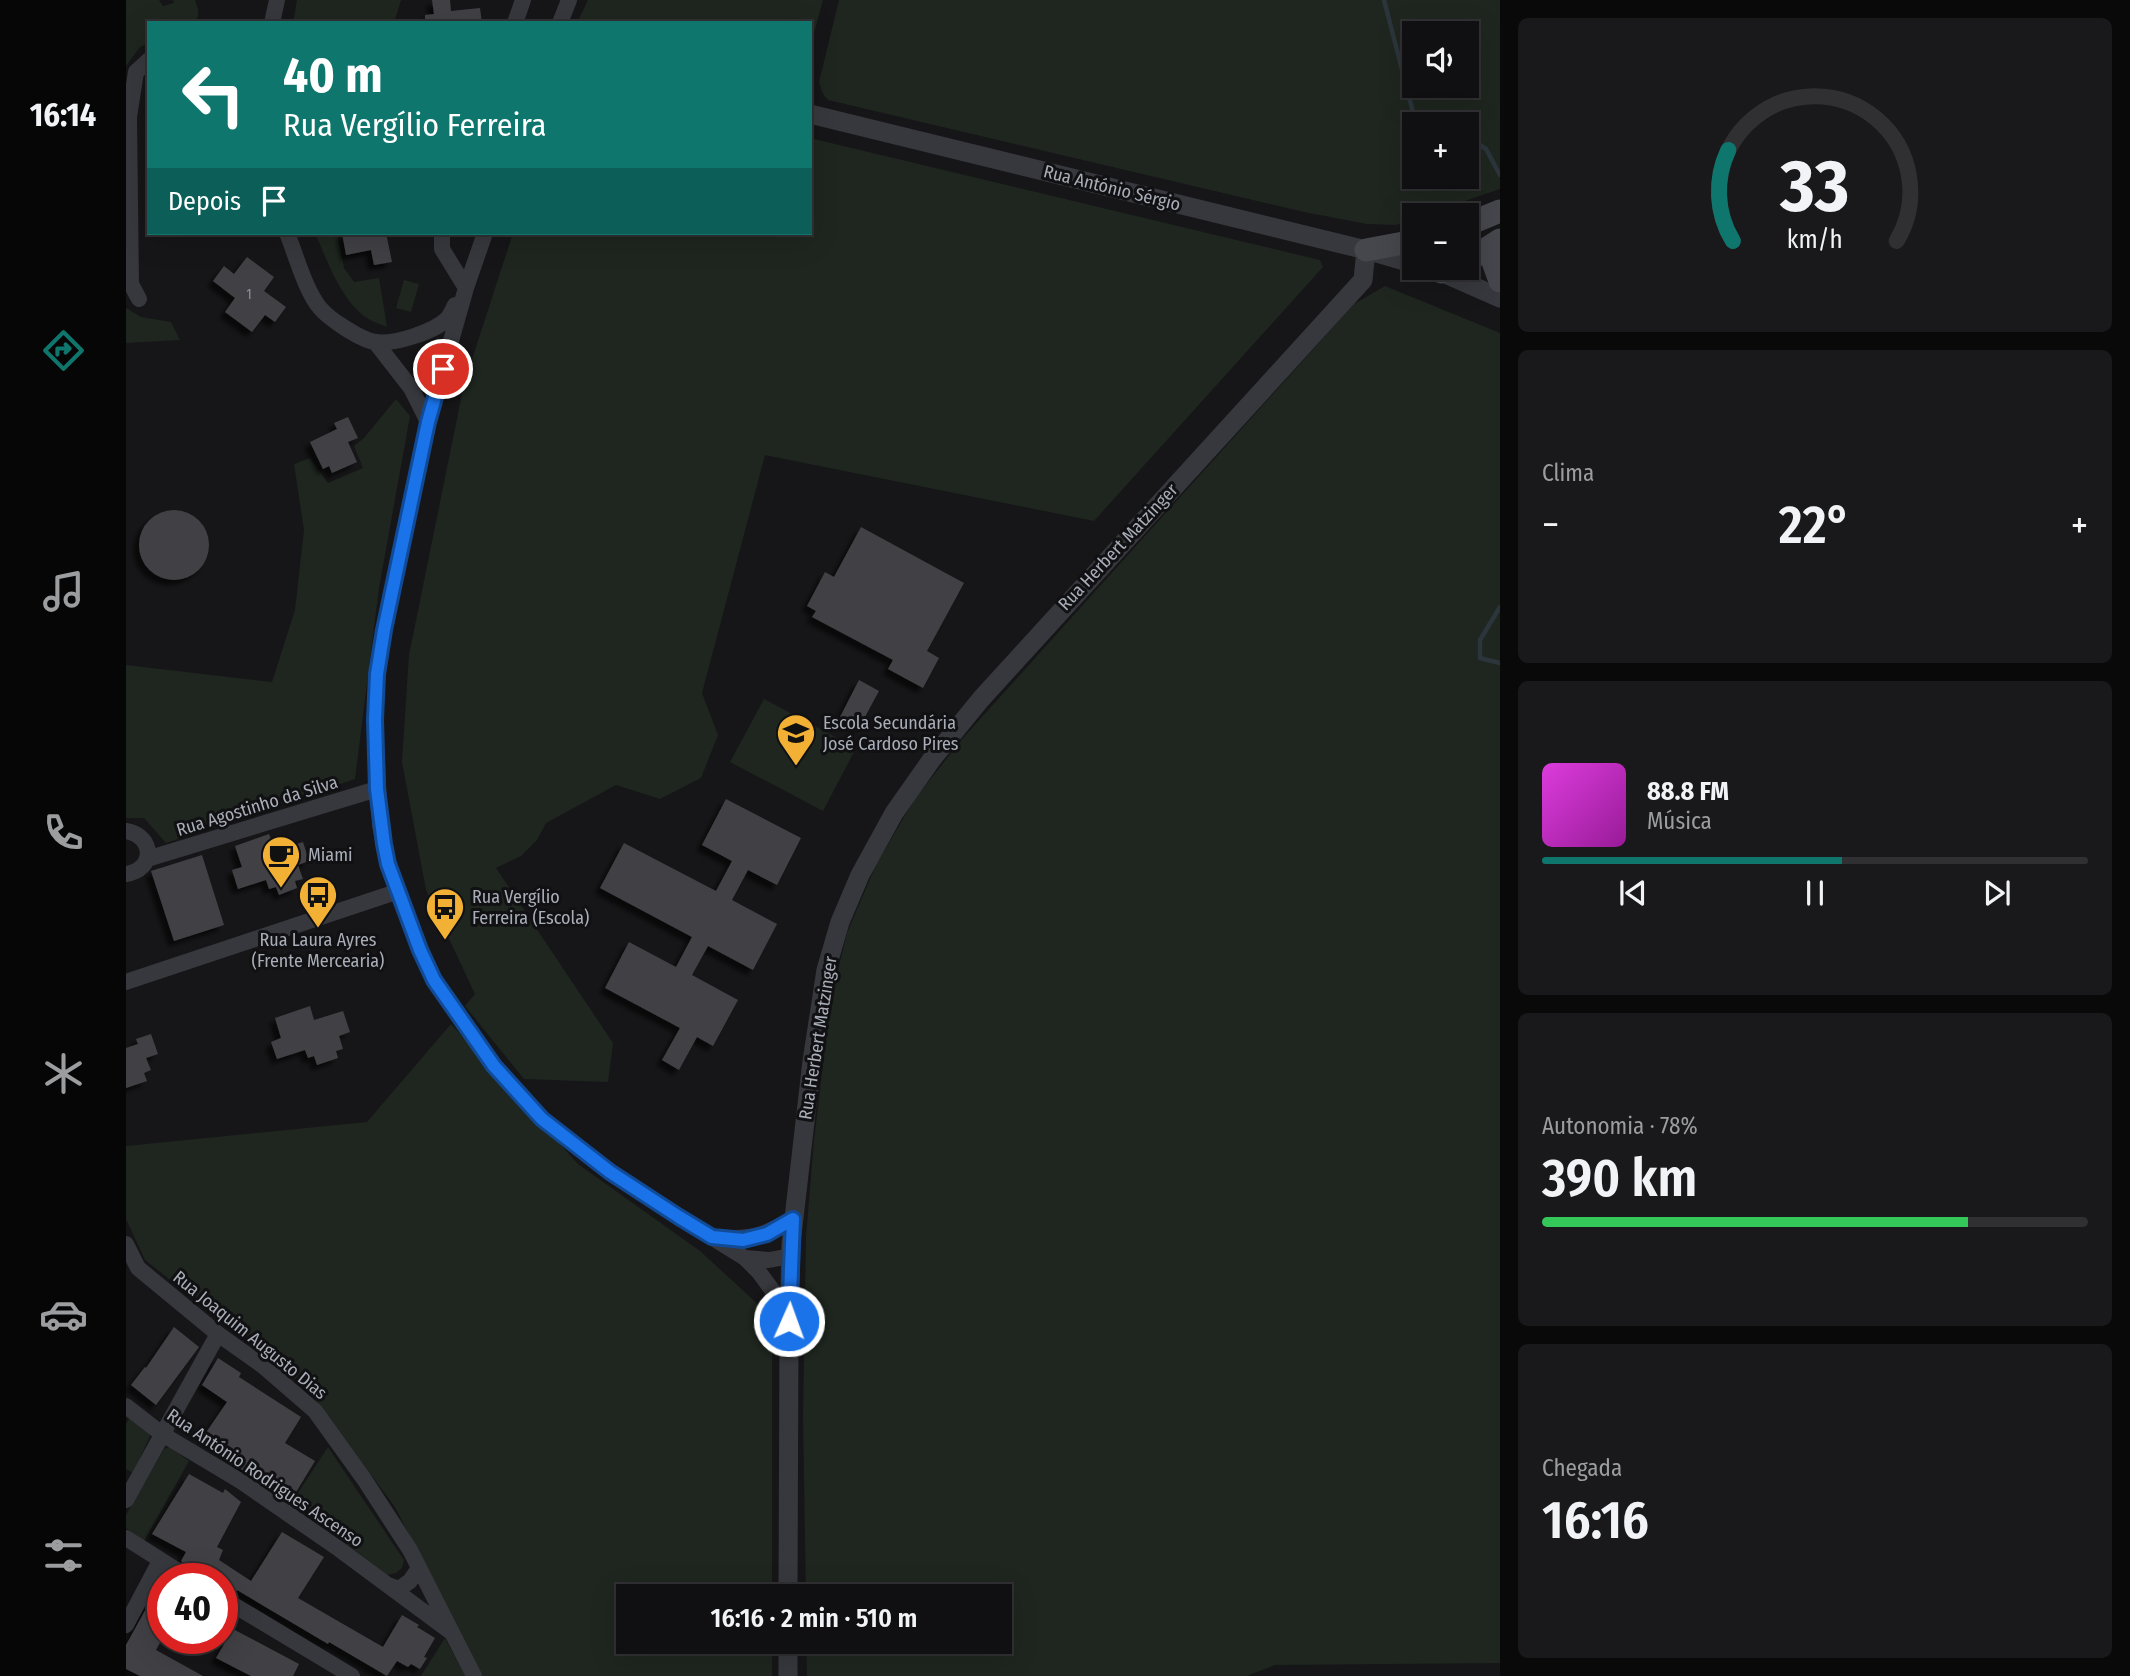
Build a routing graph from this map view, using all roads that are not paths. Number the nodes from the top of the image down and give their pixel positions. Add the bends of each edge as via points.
1 (277, 0) edge
2 (523, 0) edge
3 (569, 0) edge
4 (272, 21) edge
5 (516, 21) edge
6 (561, 21) edge
7 (147, 62) edge
8 (812, 114) edge
9 (127, 117) edge
10 (1500, 211) edge
11 (1479, 220) edge
12 (288, 235) edge
13 (442, 235) edge
14 (484, 235) edge
15 (1500, 240) edge
16 (1402, 243) edge
17 (1500, 247) edge
18 (1366, 250) junction
19 (1479, 254) edge
20 (1402, 260) edge
21 (1464, 280) edge
22 (1500, 281) edge
23 (466, 288) junction
24 (1500, 298) edge
25 (139, 299) dead end
26 (376, 343) junction
27 (428, 422) junction
28 (377, 789) junction
29 (126, 831) edge
30 (147, 859) junction
31 (126, 874) edge
32 (399, 891) junction
33 (126, 982) edge
34 (793, 1219) junction
35 (712, 1237) junction
36 (126, 1244) edge
37 (791, 1256) junction
38 (745, 1258) junction
39 (789, 1321) junction
40 (218, 1334) junction
41 (126, 1406) edge
42 (162, 1434) junction
43 (126, 1500) edge
44 (126, 1538) edge
45 (160, 1561) junction
46 (163, 1563) edge
47 (419, 1568) junction
48 (383, 1582) junction
49 (788, 1584) edge
50 (238, 1608) edge
51 (126, 1625) edge
52 (452, 1633) junction
53 (788, 1654) edge
54 (352, 1676) edge
55 (474, 1676) edge
56 (788, 1676) edge

1 - 4 street
2 - 5 street
3 - 6 street
7 - 9 street via 136,72
8 - 18 street, Rua António Sérgio
9 - 25 street via 131,284
10 - 11 main road
12 - 26 street via 319,307 358,336
13 - 23 street via 442,249
14 - 23 street
15 - 19 main road
16 - 18 main road
17 - 22 main road via 1492,259
18 - 20 street, Rua António Sérgio
18 - 34 street, Rua Herbert Matzinger via 1363,280 981,699 894,813 860,875 826,970
21 - 24 street
23 - 26 street via 447,319 431,329
23 - 27 street
26 - 27 street via 411,388
27 - 28 street via 377,674
28 - 30 street, Rua Agostinho da Silva
28 - 32 street via 388,864
29 - 30 street via 141,837
30 - 31 street, Rua Agostinho da Silva via 137,871
32 - 33 street
32 - 35 street via 434,980 518,1093 542,1119 610,1172
34 - 35 street via 767,1234 743,1240
34 - 37 street, Rua Herbert Matzinger
35 - 38 street
36 - 40 street, Rua Joaquim Augusto Dias via 138,1268
37 - 38 street
37 - 39 street, Rua Herbert Matzinger
38 - 39 street via 775,1294
39 - 49 street, Rua Herbert Matzinger
40 - 42 street
40 - 47 street, Rua Joaquim Augusto Dias via 315,1411
41 - 42 street, Rua António Rodrigues Ascenso
42 - 43 street
42 - 48 street, Rua António Rodrigues Ascenso via 242,1482
44 - 45 street
45 - 46 street
45 - 51 street
47 - 48 street via 400,1589
47 - 52 street, Rua Joaquim Augusto Dias
48 - 52 street, Rua António Rodrigues Ascenso
50 - 54 street
52 - 55 street, Rua Joaquim Augusto Dias
53 - 56 street

